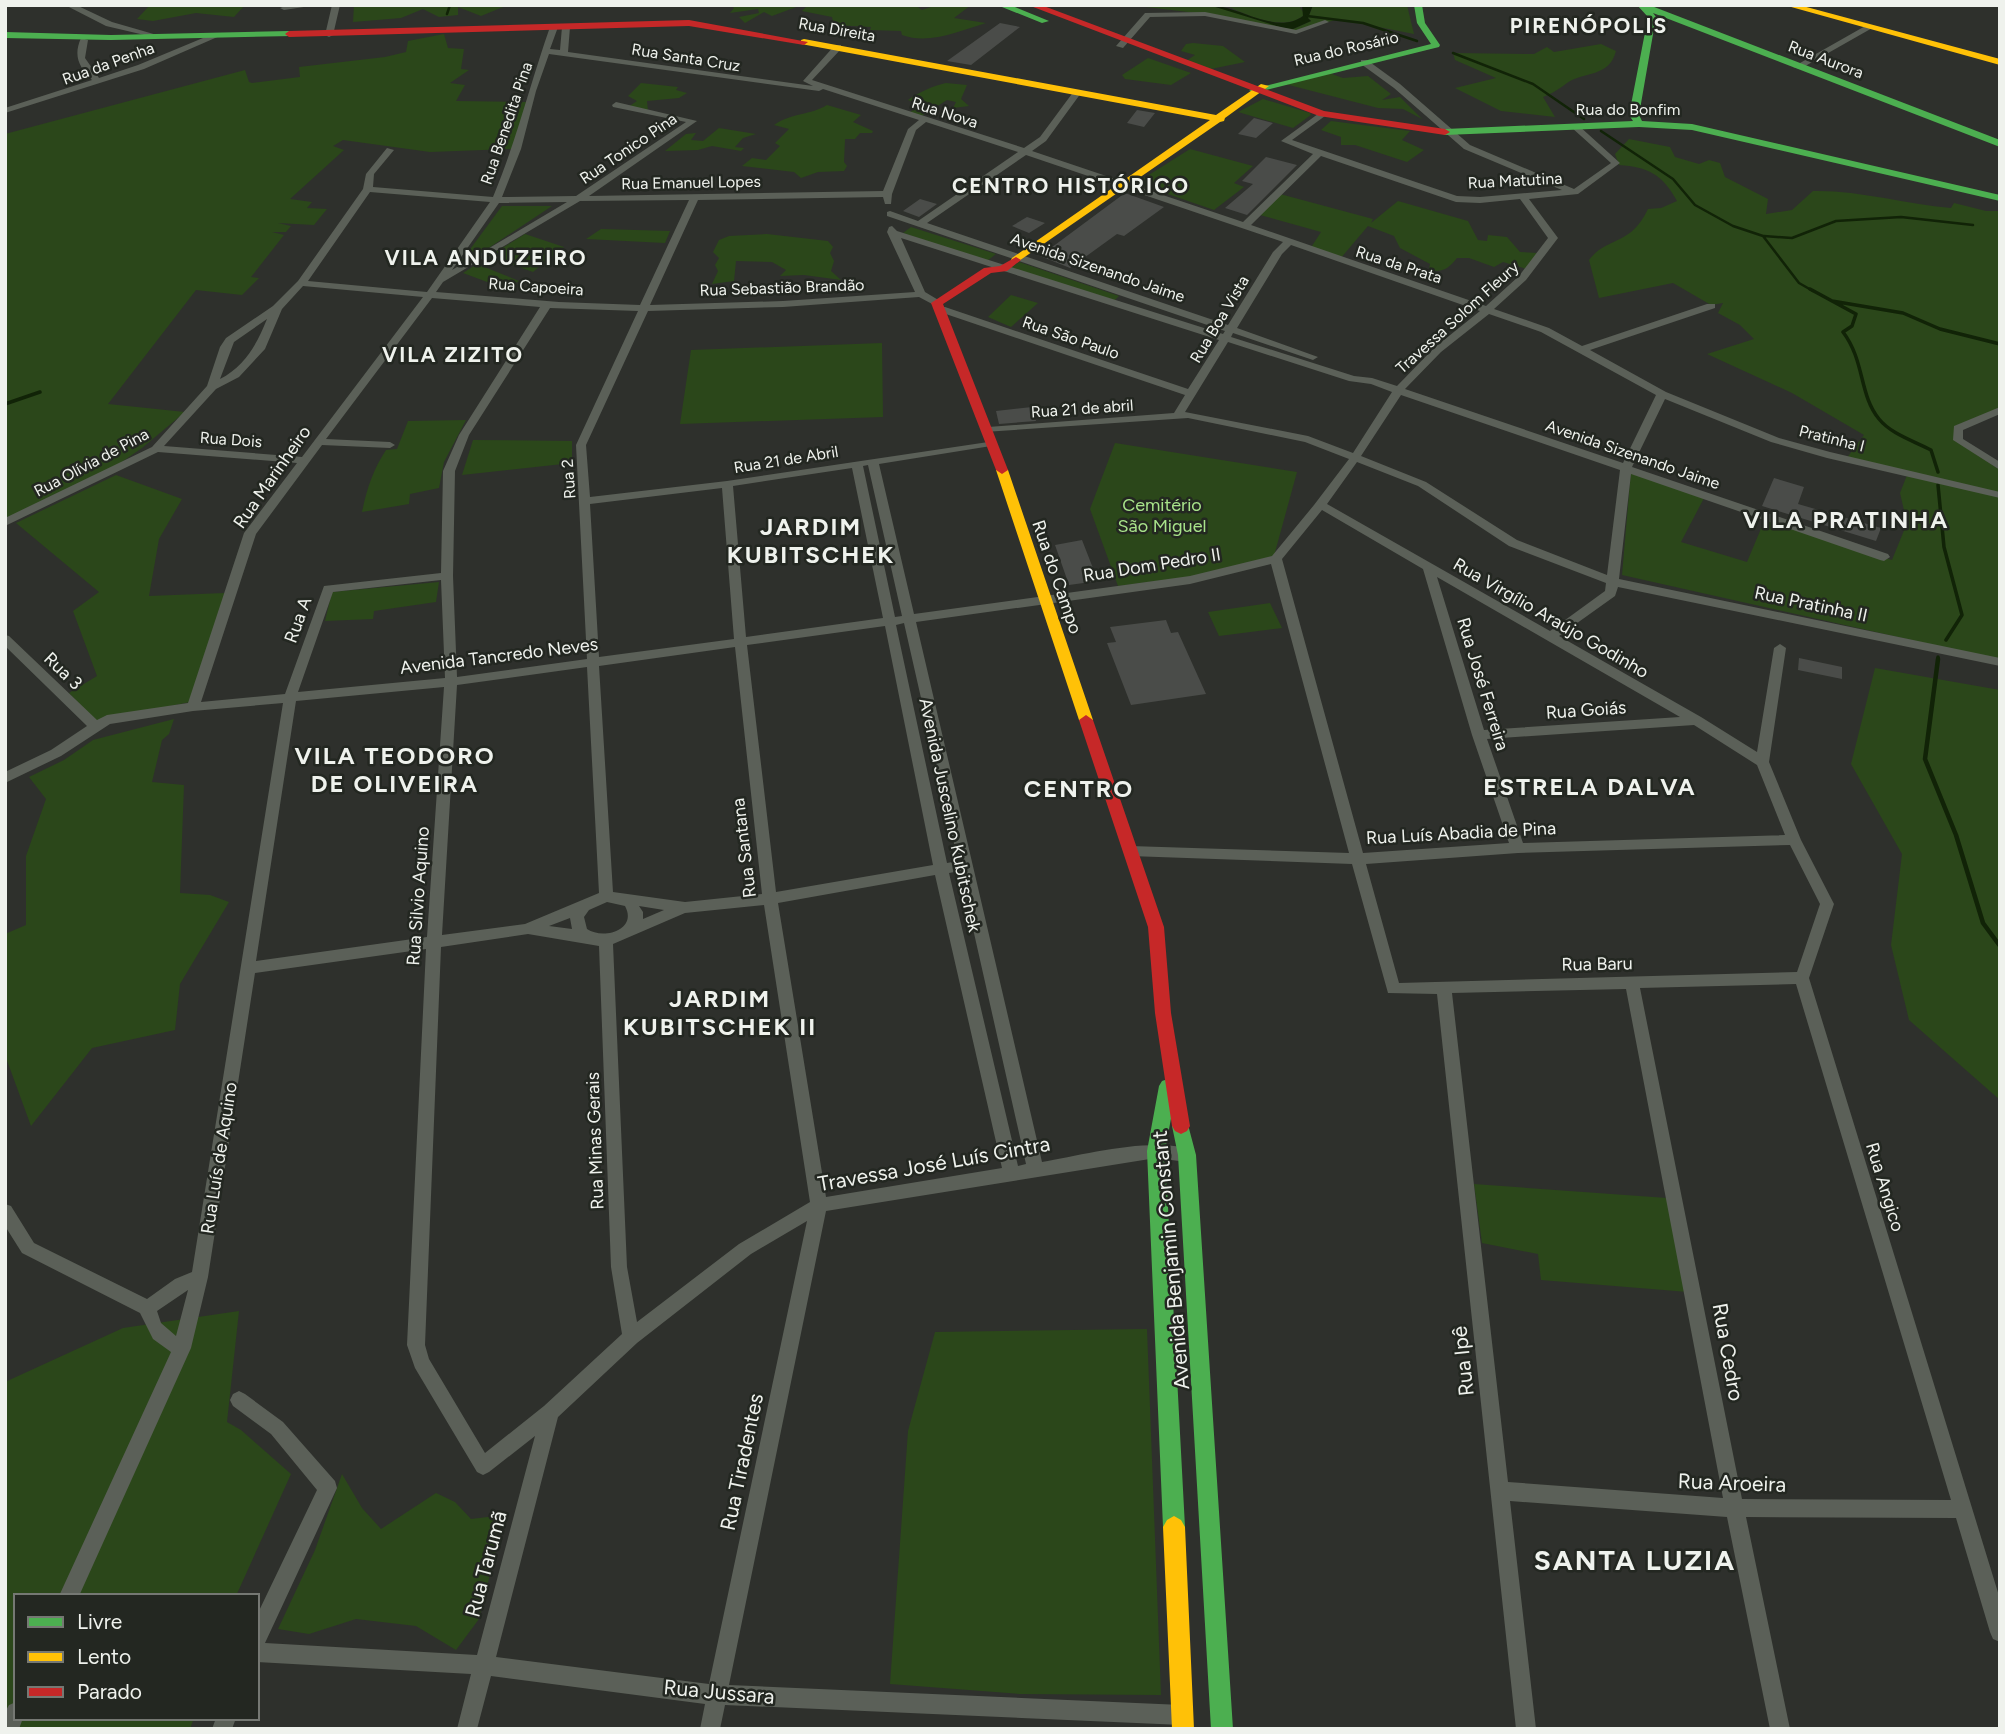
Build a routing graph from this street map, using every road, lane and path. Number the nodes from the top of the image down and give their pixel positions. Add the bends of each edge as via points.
1 (313, 5) edge
2 (336, 5) edge
3 (640, 5) edge
4 (656, 5) edge
5 (1001, 5) edge
6 (1032, 5) edge
7 (1418, 5) edge
8 (1788, 5) edge
9 (76, 7) edge
10 (284, 8) dead end
11 (1648, 8) edge
12 (1325, 22) dead end
13 (634, 23) junction
14 (654, 23) junction
15 (560, 27) junction
16 (1870, 27) junction
17 (10, 33) edge
18 (153, 35) junction
19 (218, 35) junction
20 (328, 35) junction
21 (64, 40) junction
22 (84, 40) junction
23 (1129, 44) junction
24 (5, 46) edge
25 (838, 47) junction
26 (547, 51) junction
27 (564, 53) junction
28 (1364, 62) junction
29 (2000, 62) edge
30 (1797, 67) junction
31 (98, 82) junction
32 (804, 85) junction
33 (1258, 90) junction
34 (1077, 93) junction
35 (5, 98) edge
36 (616, 105) dead end
37 (10, 110) edge
38 (1321, 114) junction
39 (1218, 118) junction
40 (924, 120) junction
41 (1639, 124) junction
42 (1575, 127) junction
43 (1446, 132) junction
44 (2000, 144) edge
45 (390, 150) dead end
46 (1022, 152) junction
47 (1319, 153) junction
48 (1122, 183) junction
49 (368, 189) junction
50 (1575, 192) junction
51 (887, 194) junction
52 (695, 197) junction
53 (1524, 198) junction
54 (2000, 198) edge
55 (496, 200) junction
56 (578, 200) junction
57 (890, 214) junction
58 (918, 225) junction
59 (1244, 226) junction
60 (892, 232) junction
61 (1289, 242) junction
62 (1015, 254) junction
63 (994, 268) junction
64 (439, 282) junction
65 (301, 283) junction
66 (1126, 293) junction
67 (430, 294) junction
68 (921, 294) junction
69 (548, 303) junction
70 (1115, 304) junction
71 (939, 306) junction
72 (1711, 306) dead end
73 (644, 307) junction
74 (277, 308) junction
75 (1490, 310) junction
76 (1229, 334) junction
77 (1581, 350) junction
78 (212, 387) junction
79 (1399, 390) junction
80 (1192, 394) junction
81 (1662, 394) junction
82 (1178, 415) junction
83 (1997, 415) edge
84 (989, 437) junction
85 (317, 442) junction
86 (390, 445) dead end
87 (156, 449) junction
88 (1356, 456) junction
89 (303, 460) junction
90 (873, 462) junction
91 (857, 464) junction
92 (2000, 467) edge
93 (1626, 468) junction
94 (727, 484) junction
95 (2000, 495) edge
96 (586, 501) junction
97 (1321, 505) junction
98 (5, 523) edge
99 (1884, 557) dead end
100 (1276, 559) junction
101 (1429, 569) junction
102 (447, 576) junction
103 (1614, 582) junction
104 (1044, 598) junction
105 (908, 618) junction
106 (889, 620) junction
107 (1549, 637) junction
108 (5, 639) edge
109 (740, 641) junction
110 (1780, 648) dead end
111 (593, 662) junction
112 (2000, 662) edge
113 (451, 681) junction
114 (290, 698) junction
115 (193, 706) junction
116 (1696, 720) junction
117 (97, 728) junction
118 (1479, 735) junction
119 (1762, 762) junction
120 (5, 778) edge
121 (1794, 840) junction
122 (1518, 848) junction
123 (1130, 851) junction
124 (1357, 859) junction
125 (965, 865) junction
126 (942, 869) junction
127 (606, 896) junction
128 (624, 898) junction
129 (769, 899) junction
130 (584, 906) junction
131 (685, 908) junction
132 (527, 929) junction
133 (629, 931) junction
134 (584, 936) junction
135 (434, 941) junction
136 (607, 941) junction
137 (988, 962) junction
138 (964, 966) junction
139 (248, 968) junction
140 (1802, 978) junction
141 (1632, 983) junction
142 (1444, 987) junction
143 (1170, 1070) junction
144 (1156, 1152) junction
145 (1187, 1155) junction
146 (1035, 1168) junction
147 (1011, 1172) junction
148 (818, 1205) junction
149 (5, 1211) edge
150 (200, 1277) junction
151 (148, 1308) junction
152 (631, 1337) junction
153 (182, 1348) junction
154 (239, 1400) dead end
155 (550, 1412) junction
156 (1169, 1436) junction
157 (1206, 1436) junction
158 (483, 1466) joint
159 (1500, 1491) junction
160 (1733, 1508) junction
161 (1963, 1510) junction
162 (70, 1594) edge
163 (2000, 1632) edge
164 (259, 1633) edge
165 (259, 1652) edge
166 (484, 1665) junction
167 (717, 1695) junction
168 (1183, 1722) edge
169 (467, 1729) edge
170 (710, 1729) edge
171 (1222, 1729) edge
172 (1526, 1729) edge
173 (1780, 1729) edge

1 - 10 street
2 - 20 street
3 - 13 main road
4 - 14 main road
5 - 23 main road
6 - 23 main road
7 - 28 main road, Rua do Rosário via 1421,23 1436,45
8 - 16 main road
9 - 18 street via 108,24
11 - 30 main road, Rua Aurora
11 - 41 main road via 1634,115
12 - 23 street via 1296,32 1205,14 1148,15
13 - 14 main road, Rua Direita
13 - 15 main road, Rua Direita
14 - 25 main road, Rua Direita via 689,23
15 - 20 main road, Rua Direita
15 - 26 street, Rua Benedita Pina
15 - 27 street
16 - 29 main road
16 - 30 street
17 - 21 main road
18 - 19 main road, Rua Direita
18 - 22 main road, Rua Direita
19 - 20 main road, Rua Direita
19 - 31 street, Rua da Penha
21 - 22 main road, Rua Direita
21 - 24 main road
22 - 31 street via 79,51 81,65
23 - 33 main road, Rua do Bonfim
25 - 32 street
25 - 34 main road, Rua Direita
26 - 27 street, Rua Santa Cruz
26 - 55 street, Rua Benedita Pina
27 - 32 street, Rua Santa Cruz
28 - 33 main road, Rua do Rosário
28 - 43 street
30 - 44 main road, Rua Aurora
31 - 37 street, Rua da Penha
32 - 40 street, Rua Nova
33 - 38 main road, Rua do Bonfim
33 - 39 main road
34 - 39 main road, Rua Direita
34 - 46 street via 1043,139
35 - 37 street
36 - 56 street, Rua Tonico Pina via 694,121
38 - 43 main road, Rua do Bonfim
38 - 47 street, Rua Matutina via 1284,141
39 - 48 main road
40 - 46 street, Rua Nova
40 - 51 street via 912,129
41 - 42 main road, Rua do Bonfim
41 - 54 main road, Rua do Bonfim via 1716,132
42 - 43 main road, Rua do Bonfim
42 - 50 street, Rua Matutina via 1616,163
43 - 50 street via 1467,147
45 - 49 street, Rua Olívia de Pina via 370,174
46 - 48 street, Rua Nova
46 - 58 street
47 - 53 street, Rua Matutina via 1456,199
47 - 59 street
48 - 59 street, Rua da Prata
48 - 62 main road
49 - 55 street, Rua Emanuel Lopes
49 - 65 street, Rua Olívia de Pina
50 - 53 street, Rua Matutina
51 - 52 street, Rua Emanuel Lopes
51 - 57 street
52 - 56 street, Rua Emanuel Lopes
52 - 73 street, Rua 2
53 - 75 street, Travessa Solom Fleury via 1553,238 1532,270
55 - 56 street, Rua Emanuel Lopes
55 - 64 street, Rua Benedita Pina
56 - 64 street, Rua Tonico Pina
57 - 58 street, Avenida Sizenando Jaime
57 - 60 street
58 - 62 street, Avenida Sizenando Jaime
59 - 61 street, Rua da Prata
60 - 63 street, Avenida Sizenando Jaime
60 - 68 street
61 - 75 street, Rua da Prata
61 - 76 street, Rua Boa Vista via 1278,252
62 - 63 main road via 994,259
62 - 66 street, Avenida Sizenando Jaime
63 - 70 street, Avenida Sizenando Jaime
63 - 71 main road
64 - 67 street, Rua Benedita Pina
65 - 67 street, Rua Capoeira
65 - 74 street, Rua Olívia de Pina
66 - 70 street
66 - 76 street, Avenida Sizenando Jaime
67 - 69 street, Rua Capoeira
67 - 85 street, Rua Marinheiro
68 - 71 street
68 - 73 street, Rua Sebastião Brandão via 860,301
69 - 73 street, Rua Capoeira
69 - 102 street, Rua Silvio Aquino via 464,435 449,471
70 - 76 street, Avenida Sizenando Jaime
71 - 80 street, Rua São Paulo
71 - 84 main road, Rua do Campo
72 - 77 street
73 - 96 street, Rua 2 via 582,444
74 - 78 street, Rua Olívia de Pina via 261,347 235,375
74 - 78 street, Rua Olívia de Pina via 230,340
75 - 77 street, Rua da Prata via 1545,330
75 - 79 street, Travessa Solom Fleury
76 - 79 street, Avenida Sizenando Jaime via 1353,379
76 - 80 street, Rua Boa Vista
77 - 81 street, Rua da Prata
78 - 87 street, Rua Olívia de Pina
79 - 88 street, Travessa Solom Fleury
79 - 93 street, Avenida Sizenando Jaime
80 - 82 street, Rua Boa Vista
81 - 93 street
81 - 95 street, Pratinha I via 1775,440
82 - 84 street, Rua 21 de abril
82 - 88 street, Rua 21 de abril via 1308,439
83 - 92 street via 1958,428 1958,440
84 - 90 street, Rua 21 de Abril
84 - 104 main road, Rua do Campo
85 - 86 street
85 - 89 street, Rua Marinheiro
87 - 89 street, Rua Dois
87 - 98 street, Rua Olívia de Pina
88 - 97 street, Travessa Solom Fleury
88 - 103 street, Rua Pratinha II via 1422,484 1513,543
89 - 115 street, Rua Marinheiro via 250,533
90 - 91 street, Rua 21 de Abril
90 - 105 street, Avenida Juscelino Kubitschek
91 - 94 street, Rua 21 de Abril
91 - 106 street, Avenida Juscelino Kubitschek
93 - 99 street, Avenida Sizenando Jaime
93 - 103 street
94 - 96 street, Rua 21 de Abril
94 - 109 street, Rua Santana
96 - 111 street, Rua 2
97 - 100 street, Travessa Solom Fleury
97 - 101 street, Rua Virgílio Araújo Godinho
100 - 104 street, Rua Dom Pedro II via 1191,580
100 - 124 street
101 - 107 street, Rua Virgílio Araújo Godinho
101 - 118 street, Rua José Ferreira
102 - 113 street, Rua Silvio Aquino
102 - 114 street, Rua A via 328,589
103 - 107 street via 1611,593
103 - 112 street, Rua Pratinha II
104 - 105 street, Rua Dom Pedro II
104 - 123 main road, Rua do Campo
105 - 106 street, Avenida Tancredo Neves
105 - 125 street, Avenida Juscelino Kubitschek
106 - 109 street, Avenida Tancredo Neves
106 - 126 street, Avenida Juscelino Kubitschek
107 - 116 street, Rua Virgílio Araújo Godinho
108 - 117 street, Rua 3
109 - 111 street, Avenida Tancredo Neves
109 - 129 street, Rua Santana
110 - 119 street
111 - 113 street, Avenida Tancredo Neves
111 - 127 street
113 - 114 street, Avenida Tancredo Neves
113 - 135 street, Rua Silvio Aquino
114 - 115 street, Avenida Tancredo Neves
114 - 139 street, Rua Luís de Aquino
115 - 117 street, Avenida Tancredo Neves via 107,720
116 - 118 street, Rua Goiás
116 - 119 street, Rua Virgílio Araújo Godinho
117 - 120 street, Avenida Tancredo Neves
118 - 122 street, Rua José Ferreira
119 - 121 street
121 - 122 street, Rua Luís Abadia de Pina
121 - 140 street via 1827,904
122 - 124 street, Rua Luís Abadia de Pina
123 - 124 street, Rua Luís Abadia de Pina
123 - 143 main road, Rua do Campo via 1156,927
124 - 142 street, Rua Baru via 1393,989
125 - 126 street
125 - 137 street, Avenida Juscelino Kubitschek
126 - 129 street
126 - 138 street, Avenida Juscelino Kubitschek
127 - 128 street
127 - 130 street
128 - 131 street
128 - 133 street via 637,913
129 - 131 street
129 - 148 street, Rua Santana
130 - 132 street
130 - 134 street via 576,921
131 - 133 street
132 - 134 street
132 - 135 street
133 - 136 street
134 - 136 street
135 - 139 street
135 - 158 street, Rua Silvio Aquino via 416,1345 421,1362
136 - 152 street, Rua Minas Gerais via 619,1267
137 - 138 street
137 - 146 street, Avenida Juscelino Kubitschek
138 - 147 street, Avenida Juscelino Kubitschek
139 - 150 street, Rua Luís de Aquino
140 - 141 street, Rua Baru
140 - 161 street, Rua Angico
141 - 142 street, Rua Baru
141 - 160 street, Rua Cedro
142 - 159 street, Rua Ipê
143 - 144 main road, Avenida Benjamin Constant
143 - 145 main road, Avenida Benjamin Constant
144 - 145 street, Travessa José Luís Cintra
144 - 146 street, Travessa José Luís Cintra
144 - 156 main road, Avenida Benjamin Constant
145 - 157 main road, Avenida Benjamin Constant
146 - 147 street, Travessa José Luís Cintra
147 - 148 street, Travessa José Luís Cintra
148 - 152 street, Travessa José Luís Cintra via 745,1249
148 - 167 street, Rua Tiradentes
149 - 151 street via 28,1248
150 - 151 street via 181,1284
150 - 153 street, Rua Luís de Aquino
151 - 153 street via 151,1325 160,1337
152 - 155 street, Travessa José Luís Cintra
153 - 162 street, Rua Luís de Aquino
154 - 164 street via 277,1428 328,1488
155 - 158 street, Travessa José Luís Cintra
155 - 166 street, Rua Tarumã
156 - 157 main road
156 - 168 main road, Avenida Benjamin Constant
157 - 171 main road, Avenida Benjamin Constant
159 - 160 street, Rua Aroeira
159 - 172 street, Rua Ipê
160 - 161 street, Rua Aroeira
160 - 173 street, Rua Cedro
161 - 163 street, Rua Angico
165 - 166 street, Rua Jussara
166 - 167 street, Rua Jussara
166 - 169 street, Rua Tarumã
167 - 168 street, Rua Jussara
167 - 170 street, Rua Tiradentes

